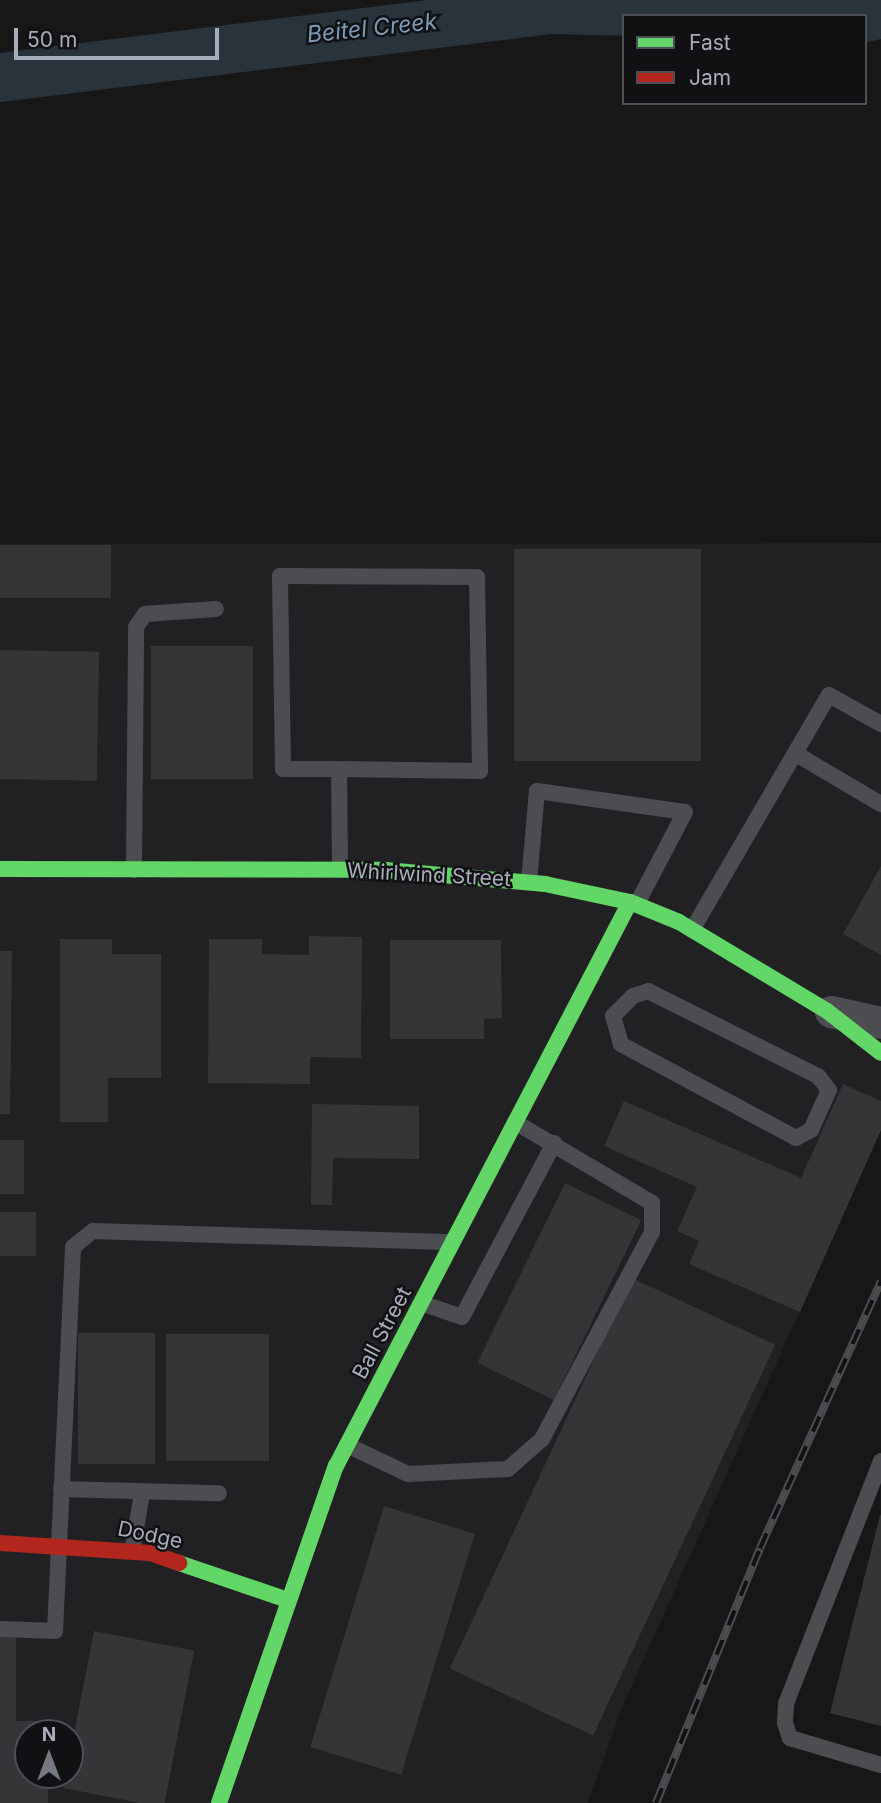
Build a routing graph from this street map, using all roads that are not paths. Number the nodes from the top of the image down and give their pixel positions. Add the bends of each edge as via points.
1 (216, 609) dead end
2 (881, 724) edge
3 (796, 754) junction
4 (339, 769) junction
5 (881, 804) edge
6 (0, 869) edge
7 (134, 870) junction
8 (340, 870) junction
9 (528, 882) junction
10 (634, 904) junction
11 (692, 930) junction
12 (579, 1001) junction
13 (827, 1011) junction
14 (613, 1016) junction
15 (881, 1023) edge
16 (881, 1052) edge
17 (515, 1122) junction
18 (554, 1143) junction
19 (452, 1242) junction
20 (421, 1303) junction
21 (347, 1445) junction
22 (881, 1461) edge
23 (61, 1489) junction
24 (219, 1493) dead end
25 (142, 1494) junction
26 (0, 1544) edge
27 (59, 1544) junction
28 (132, 1551) junction
29 (285, 1599) junction
30 (0, 1629) edge
31 (881, 1765) edge
32 (219, 1803) edge

1 - 7 lane via 145,614 136,627
2 - 3 lane via 830,695
3 - 5 lane
3 - 11 lane
4 - 4 lane via 480,771 477,577 280,576 283,769
4 - 8 lane
6 - 7 street, Whirlwind Street
7 - 8 street, Whirlwind Street
8 - 9 street, Whirlwind Street via 479,874
9 - 10 street, Whirlwind Street
9 - 10 lane via 537,791 685,812
10 - 11 street, Whirlwind Street
10 - 12 street, Ball Street
11 - 13 street, Whirlwind Street
12 - 14 lane
12 - 17 street, Ball Street
13 - 15 street, Whirlwind Street
13 - 16 street, Whirlwind Street
14 - 14 lane via 621,1044 639,1057 796,1138 811,1130 830,1090 818,1076 648,990 632,996
17 - 18 lane
17 - 19 street, Ball Street
18 - 20 lane via 462,1317
18 - 21 lane via 597,1165 652,1203 652,1232 542,1438 508,1469 448,1476 408,1474
19 - 20 street, Ball Street
19 - 23 lane via 93,1231 73,1247
20 - 21 street, Ball Street
21 - 29 street, Ball Street
22 - 31 lane via 786,1703 785,1723 790,1738
23 - 25 lane
23 - 27 lane
24 - 25 lane
25 - 28 lane
26 - 27 street, Dodge
27 - 28 street, Dodge
27 - 30 lane via 55,1631
28 - 29 street, Dodge
29 - 32 street, Ball Street

